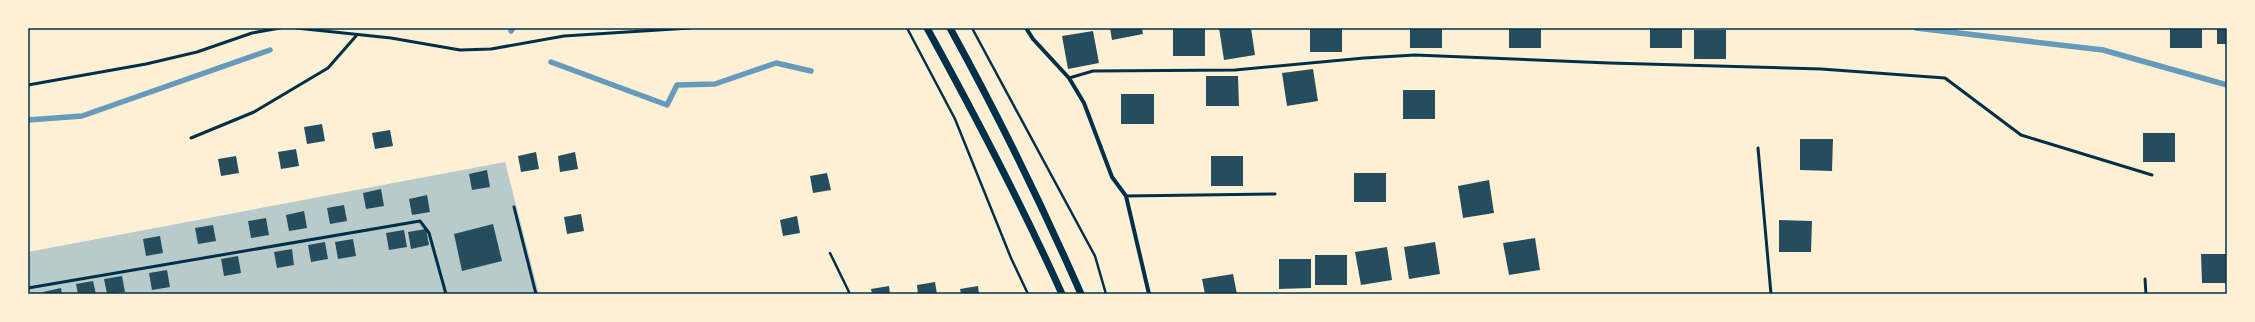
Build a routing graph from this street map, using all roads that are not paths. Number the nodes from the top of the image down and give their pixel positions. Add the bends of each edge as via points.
1 (280, 28) edge
2 (296, 28) edge
3 (690, 28) edge
4 (927, 28) edge
5 (950, 28) edge
6 (1026, 28) edge
7 (356, 36) junction
8 (1069, 78) junction
9 (28, 85) edge
10 (191, 138) dead end
11 (1758, 148) dead end
12 (2152, 175) dead end
13 (1275, 194) dead end
14 (1126, 196) junction
15 (514, 207) dead end
16 (2145, 279) dead end
17 (28, 288) edge
18 (446, 294) edge
19 (536, 294) edge
20 (1062, 294) edge
21 (1081, 294) edge
22 (1149, 294) edge
23 (1770, 294) edge
24 (2146, 294) edge

1 - 9 lane via 252,33 197,52 146,64
2 - 7 lane
3 - 7 lane via 564,36 491,49 460,50 391,38
4 - 20 street via 1034,232
5 - 21 street via 988,97 1049,221
6 - 8 street
7 - 10 lane via 328,68 254,112
8 - 12 lane via 1093,71 1235,70 1415,55 1821,69 1945,78 2021,135
8 - 14 street via 1084,103 1112,177
11 - 23 lane
13 - 14 lane
14 - 22 street
15 - 19 lane
16 - 24 lane
17 - 18 lane via 420,221 430,233

